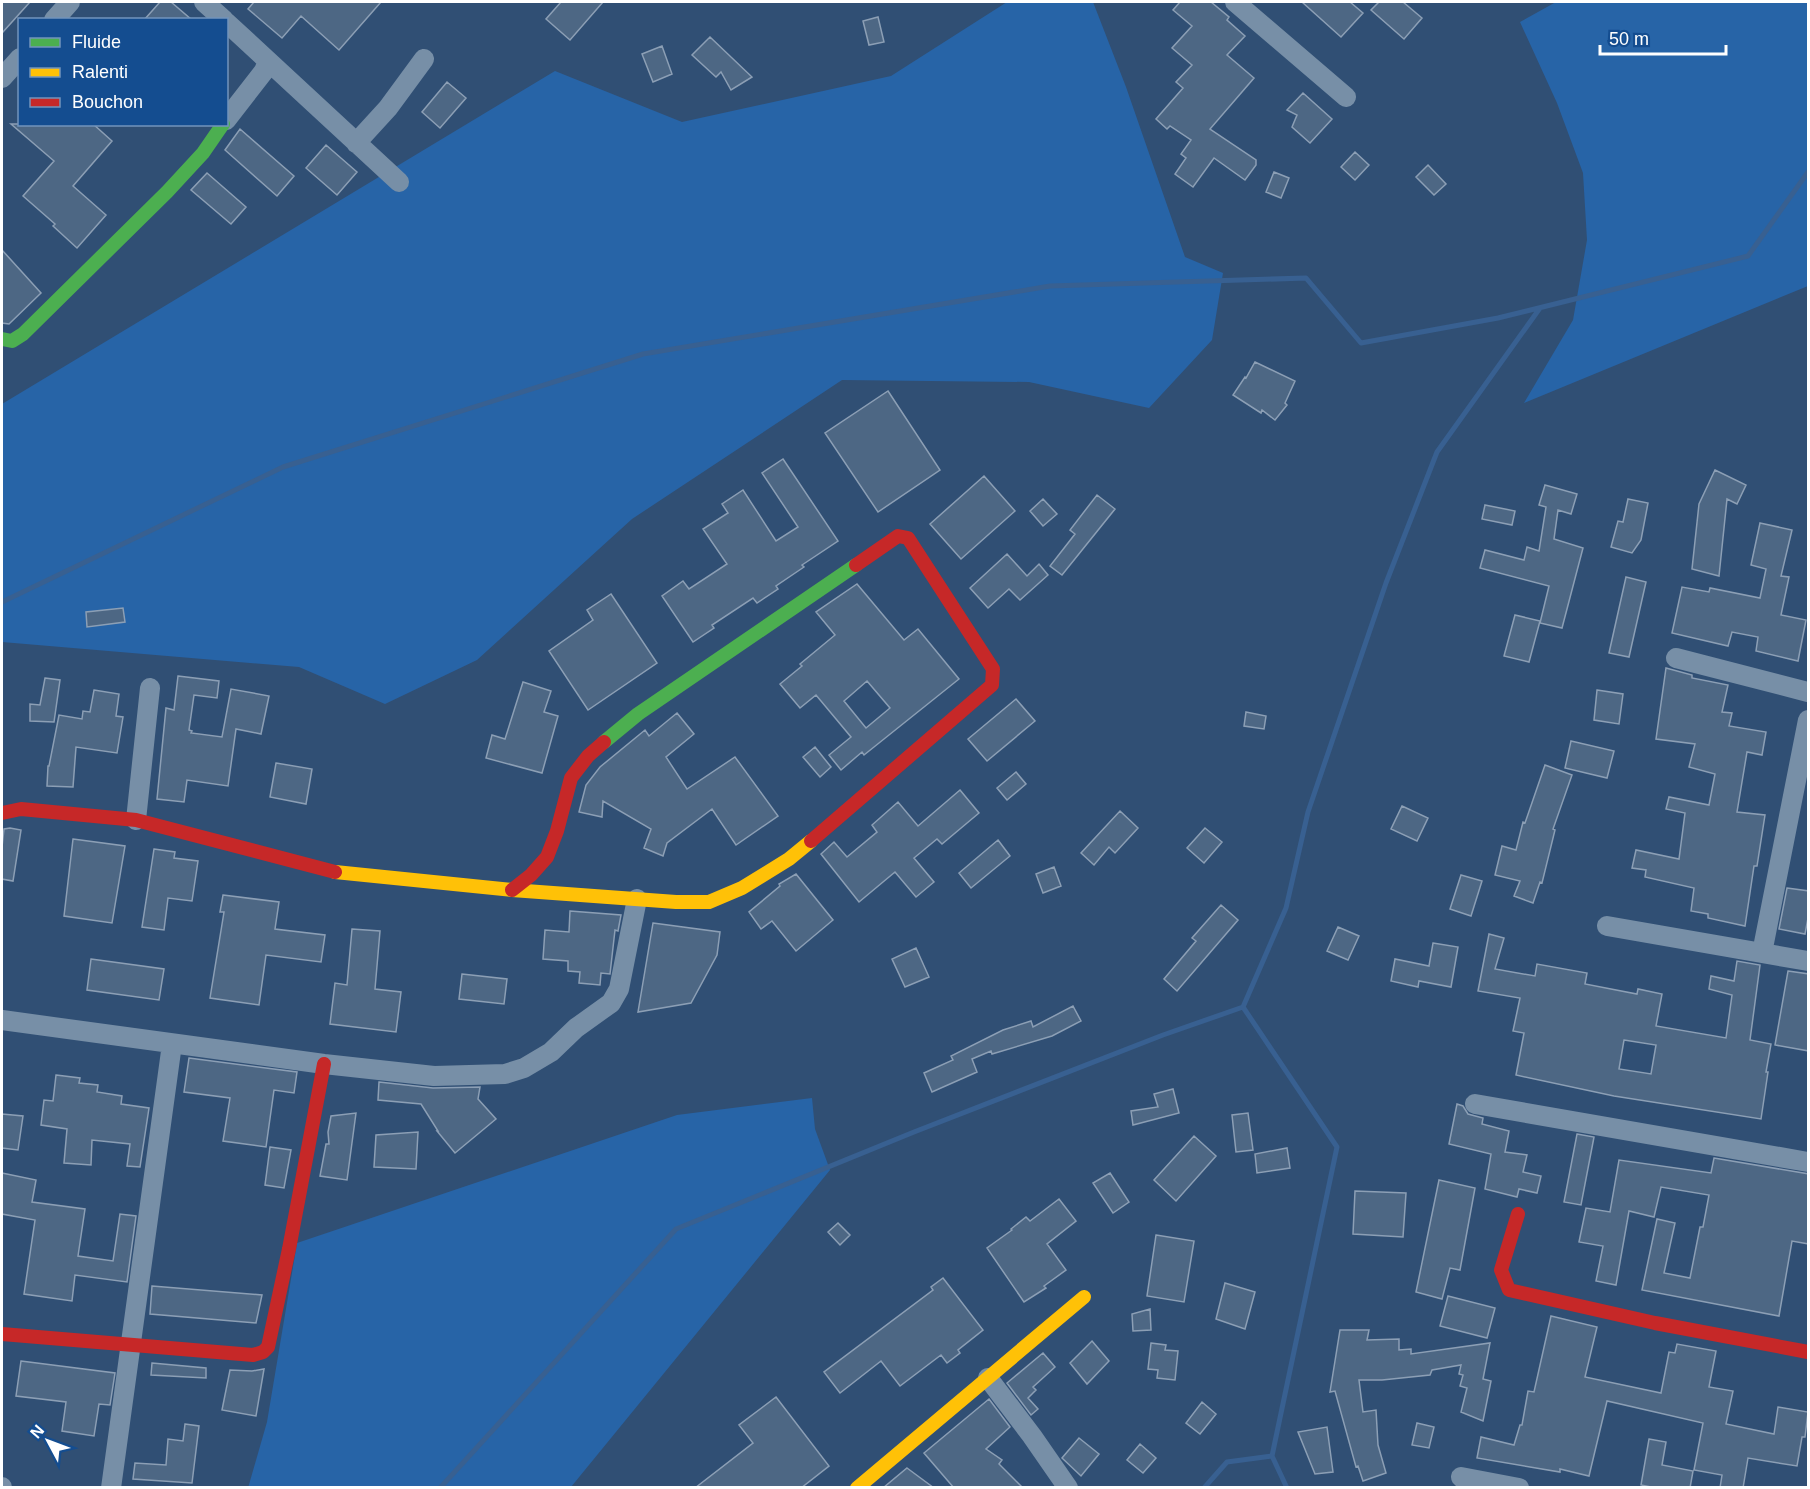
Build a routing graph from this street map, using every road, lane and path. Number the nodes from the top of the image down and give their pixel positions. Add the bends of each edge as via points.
1 (70, 2) edge
2 (204, 2) edge
3 (1235, 2) edge
4 (56, 18) edge
5 (222, 18) edge
6 (228, 24) edge
7 (424, 59) dead end
8 (18, 60) edge
9 (268, 61) junction
10 (2, 78) edge
11 (1346, 97) dead end
12 (228, 117) edge
13 (222, 126) edge
14 (356, 142) junction
15 (399, 183) dead end
16 (2, 339) edge
17 (1676, 658) dead end
18 (150, 688) dead end
19 (1809, 692) edge
20 (1809, 720) edge
21 (2, 813) edge
22 (136, 820) junction
23 (512, 890) junction
24 (637, 899) junction
25 (1607, 926) dead end
26 (1762, 953) junction
27 (1809, 961) edge
28 (2, 1020) edge
29 (172, 1044) junction
30 (324, 1064) junction
31 (1475, 1104) dead end
32 (1809, 1162) edge
33 (1518, 1214) dead end
34 (1084, 1297) dead end
35 (2, 1334) edge
36 (132, 1346) junction
37 (1809, 1352) edge
38 (988, 1378) junction
39 (1461, 1477) dead end
40 (111, 1488) edge
41 (858, 1488) edge
42 (1068, 1488) edge
43 (1519, 1488) edge

1 - 4 street
2 - 5 street
3 - 11 street
6 - 9 street
7 - 14 street via 388,108
8 - 10 street
9 - 12 street
9 - 14 street
13 - 16 street via 167,192 23,334 12,341
14 - 15 street
17 - 19 street
18 - 22 street
20 - 26 street
21 - 22 street via 21,809
22 - 23 street via 343,874
23 - 24 street
23 - 24 street via 547,857 571,778 588,756 638,714 898,536 908,538 993,669 992,685 789,859 742,888 709,902
24 - 30 street via 619,989 610,1003 551,1052 524,1068 505,1074 434,1076
25 - 26 street
26 - 27 street
28 - 29 street
29 - 30 street
29 - 36 street
30 - 36 street via 268,1347 253,1355
31 - 32 street
33 - 37 street via 1501,1270 1509,1290
34 - 38 street
35 - 36 street
36 - 40 street
38 - 41 street
38 - 42 street
39 - 43 street

